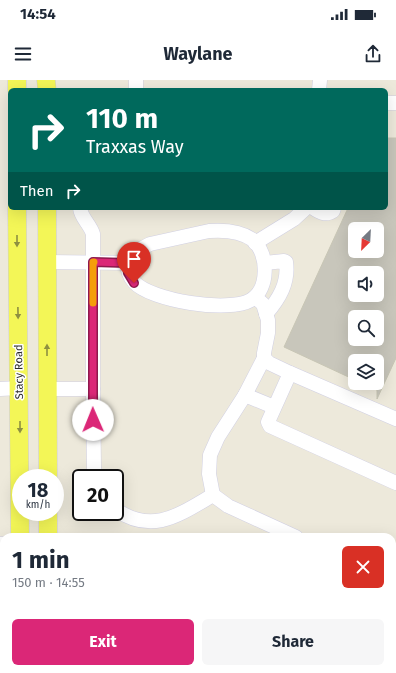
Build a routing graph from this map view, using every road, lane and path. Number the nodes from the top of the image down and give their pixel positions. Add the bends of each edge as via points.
1 (17, 210) edge
2 (47, 210) edge
3 (81, 210) edge
4 (304, 210) edge
5 (316, 210) edge
6 (333, 210) edge
7 (255, 243) junction
8 (47, 262) junction
9 (93, 262) junction
10 (127, 263) junction
11 (265, 263) junction
12 (255, 296) junction
13 (266, 314) junction
14 (264, 358) junction
15 (290, 372) junction
16 (19, 388) junction
17 (0, 389) edge
18 (47, 389) junction
19 (93, 389) junction
20 (245, 395) junction
21 (274, 407) junction
22 (396, 419) edge
23 (48, 469) edge
24 (94, 469) edge
25 (396, 483) edge
26 (213, 495) junction
27 (124, 515) edge
28 (48, 521) edge
29 (20, 533) edge
30 (48, 533) edge
31 (287, 533) edge

1 -> 16 main road, Stacy Road
2 - 8 main road
3 - 9 street via 93,234
4 - 7 street
5 - 6 street via 325,214
7 - 10 street via 243,235 230,231 209,231 150,244 135,252
7 - 11 street via 262,251
8 - 9 street
18 -> 8 main road
9 - 10 street
9 - 19 street
10 - 12 street via 128,273 134,283 146,290 179,301 228,305 250,301
11 - 12 street via 262,285
11 - 13 street via 284,261 287,268 281,294
12 - 13 street via 263,304
13 - 14 street via 268,333
14 - 15 street via 269,363
14 - 20 street
15 - 21 street
15 - 22 street
16 - 17 street
16 - 18 main road
16 -> 29 main road, Stacy Road
18 - 19 street
18 - 23 main road
19 - 24 street
20 - 21 street
20 - 26 street via 218,437 210,455 209,474
21 - 25 street via 268,422 270,426
26 - 27 street via 177,516 164,520 140,521
26 - 31 street via 228,506
28 - 30 main road

